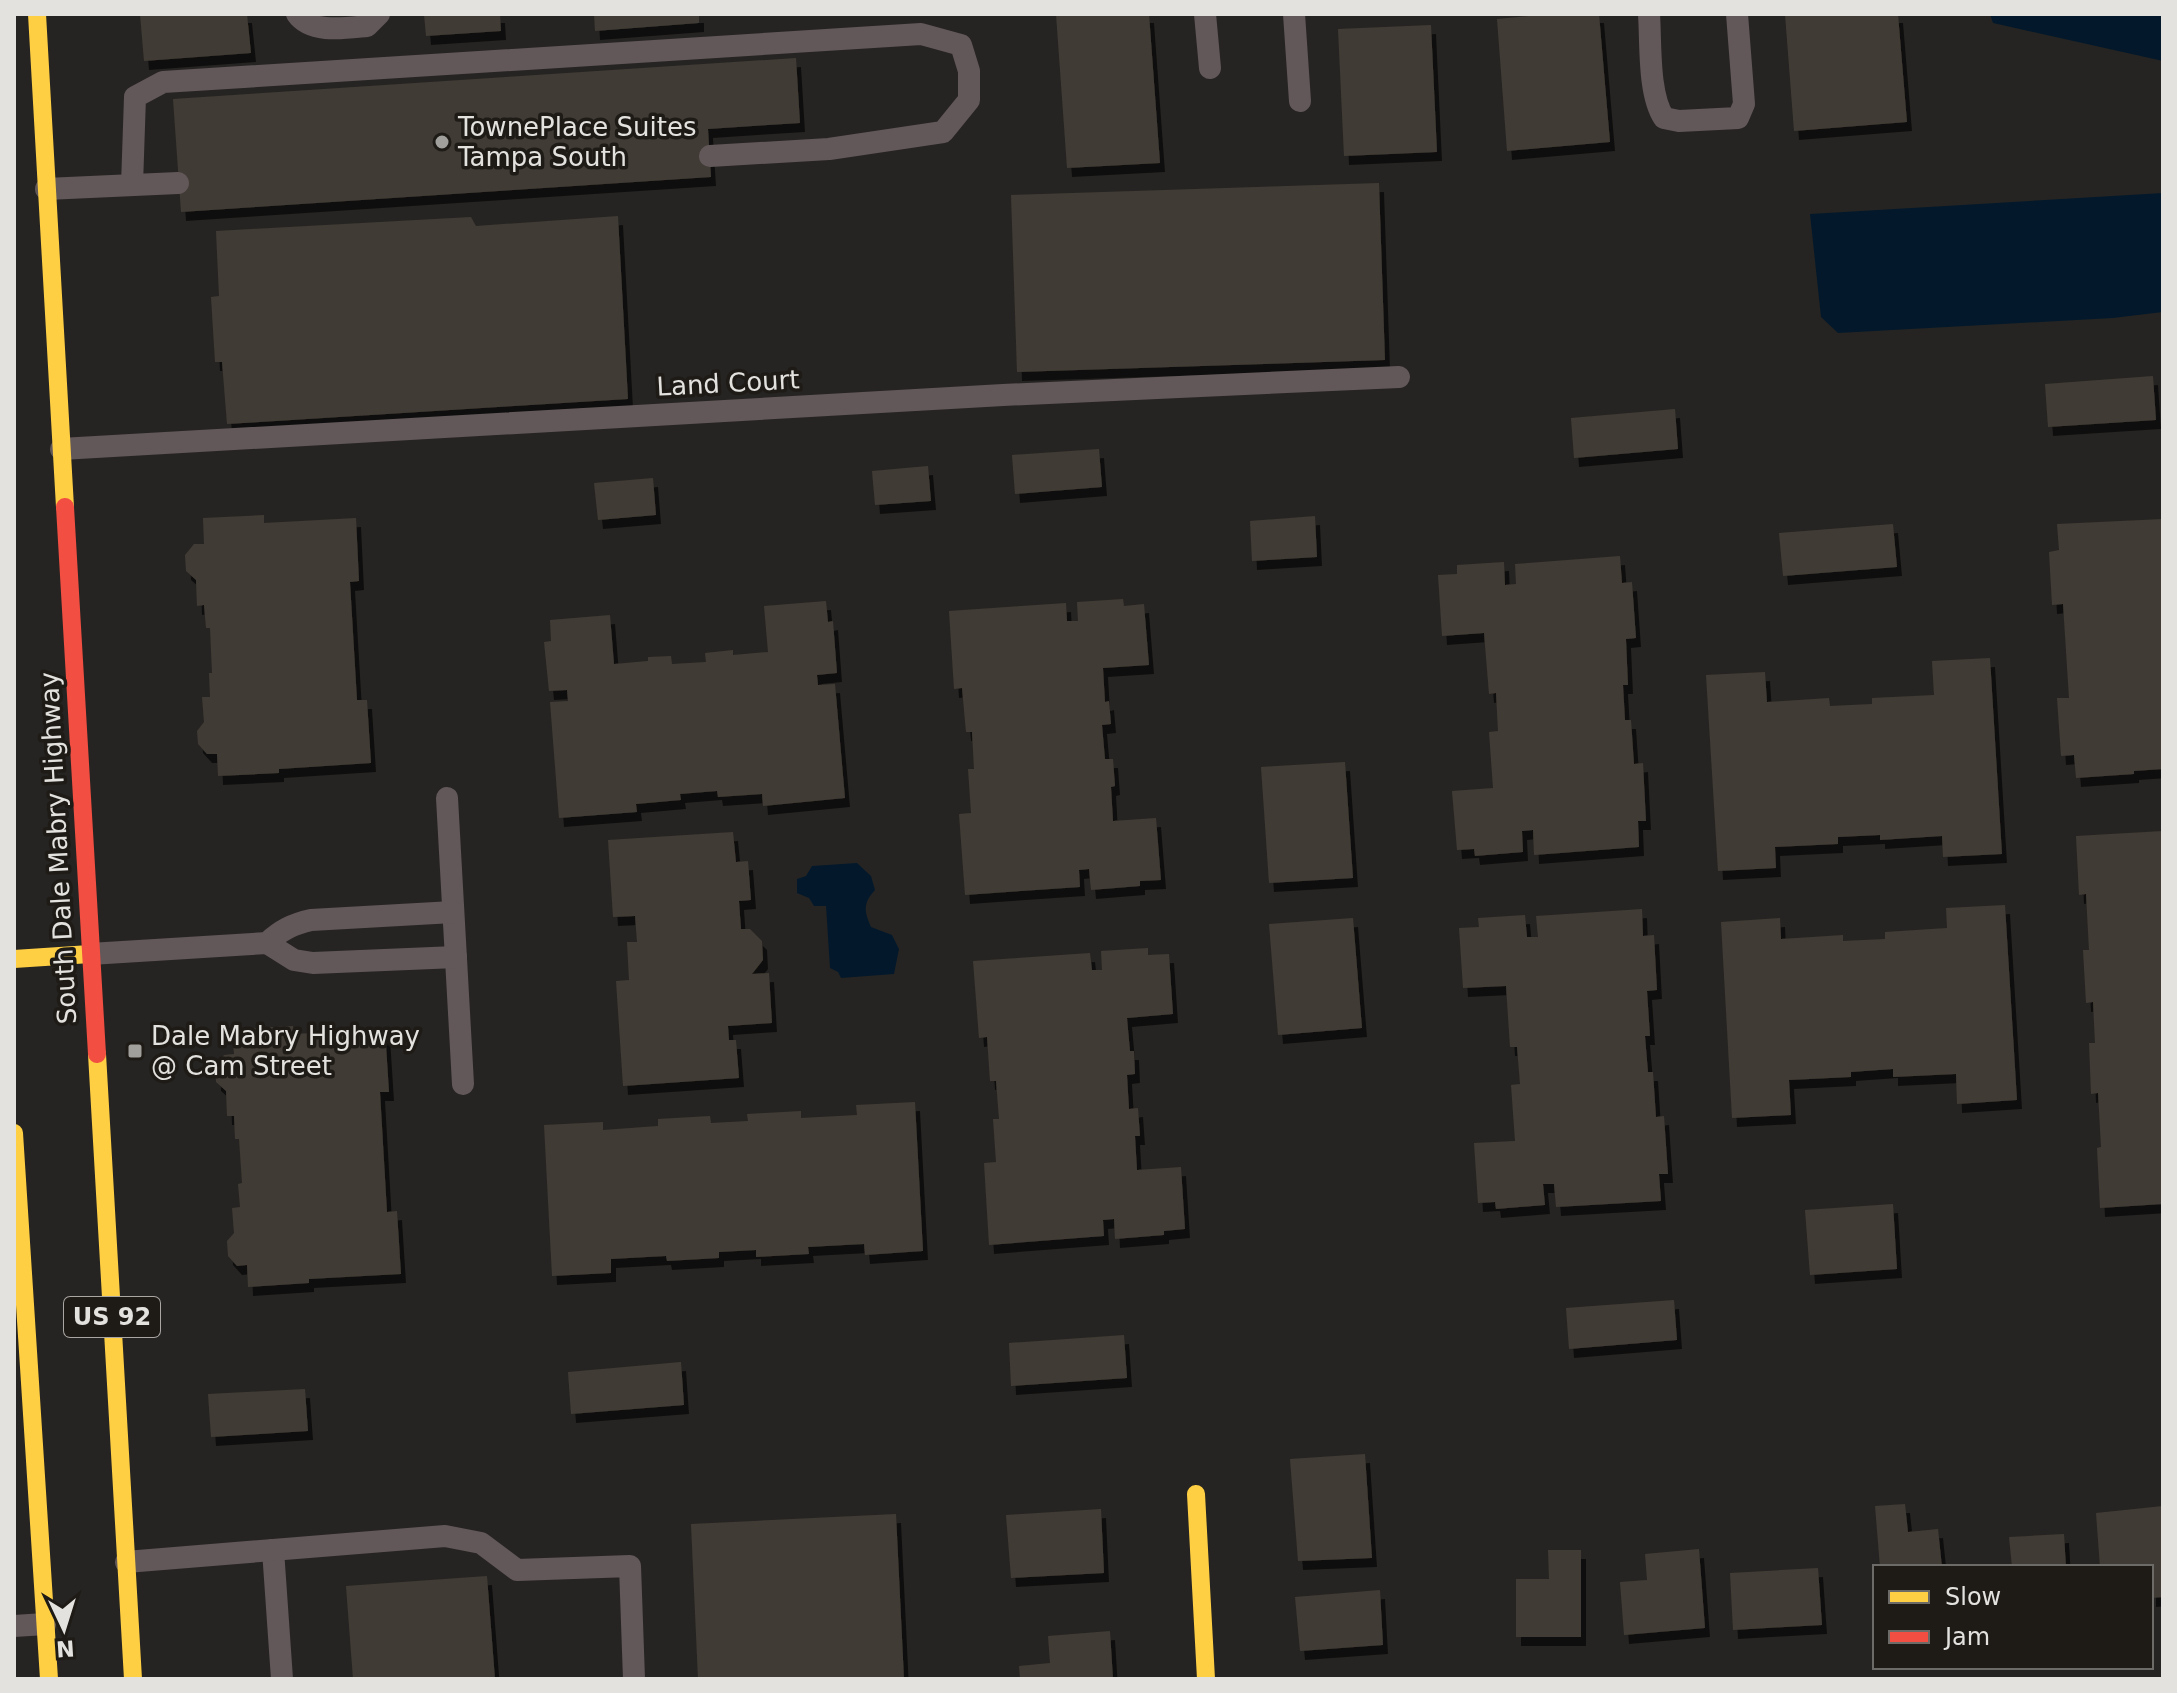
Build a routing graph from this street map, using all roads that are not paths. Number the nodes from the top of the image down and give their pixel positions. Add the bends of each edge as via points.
1 (21, 14) edge
2 (37, 14) edge
3 (297, 14) edge
4 (379, 14) edge
5 (1205, 14) edge
6 (1294, 14) edge
7 (1649, 14) edge
8 (1737, 14) edge
9 (1210, 68) dead end
10 (41, 91) junction
11 (1300, 101) dead end
12 (710, 156) dead end
13 (178, 183) dead end
14 (132, 185) junction
15 (46, 189) junction
16 (1399, 377) dead end
17 (61, 449) junction
18 (447, 798) dead end
19 (453, 912) junction
20 (267, 943) junction
21 (90, 954) junction
22 (456, 957) junction
23 (14, 959) edge
24 (463, 1084) dead end
25 (14, 1133) edge
26 (1196, 1494) dead end
27 (273, 1550) junction
28 (126, 1562) junction
29 (45, 1624) junction
30 (14, 1626) edge
31 (49, 1679) edge
32 (133, 1679) edge
33 (282, 1679) edge
34 (634, 1679) edge
35 (1206, 1679) edge

1 - 10 main road
2 - 10 main road, South Dale Mabry Highway / US 92
3 - 4 lane via 331,30 367,26
5 - 9 lane
6 - 11 lane
7 - 8 lane via 1658,109 1664,118 1679,121 1738,118 1744,104
10 - 15 main road, South Dale Mabry Highway / US 92
12 - 14 lane via 829,149 943,132 969,100 969,71 961,45 921,34 163,82 135,97
13 - 14 lane
14 - 15 lane
15 - 17 main road, South Dale Mabry Highway / US 92
16 - 17 lane, Land Court
17 - 21 main road, South Dale Mabry Highway / US 92
18 - 19 lane
19 - 20 lane via 311,920 292,924
19 - 22 lane
20 - 21 lane
20 - 22 lane via 294,960 313,963
21 - 23 main road
21 - 28 main road, South Dale Mabry Highway / US 92
22 - 24 lane
25 - 29 main road, US 92
26 - 35 main road
27 - 28 lane
27 - 33 lane
27 - 34 lane via 445,1536 481,1543 517,1570 630,1566
28 - 32 main road, South Dale Mabry Highway / US 92
29 - 30 lane
29 - 31 main road, US 92

